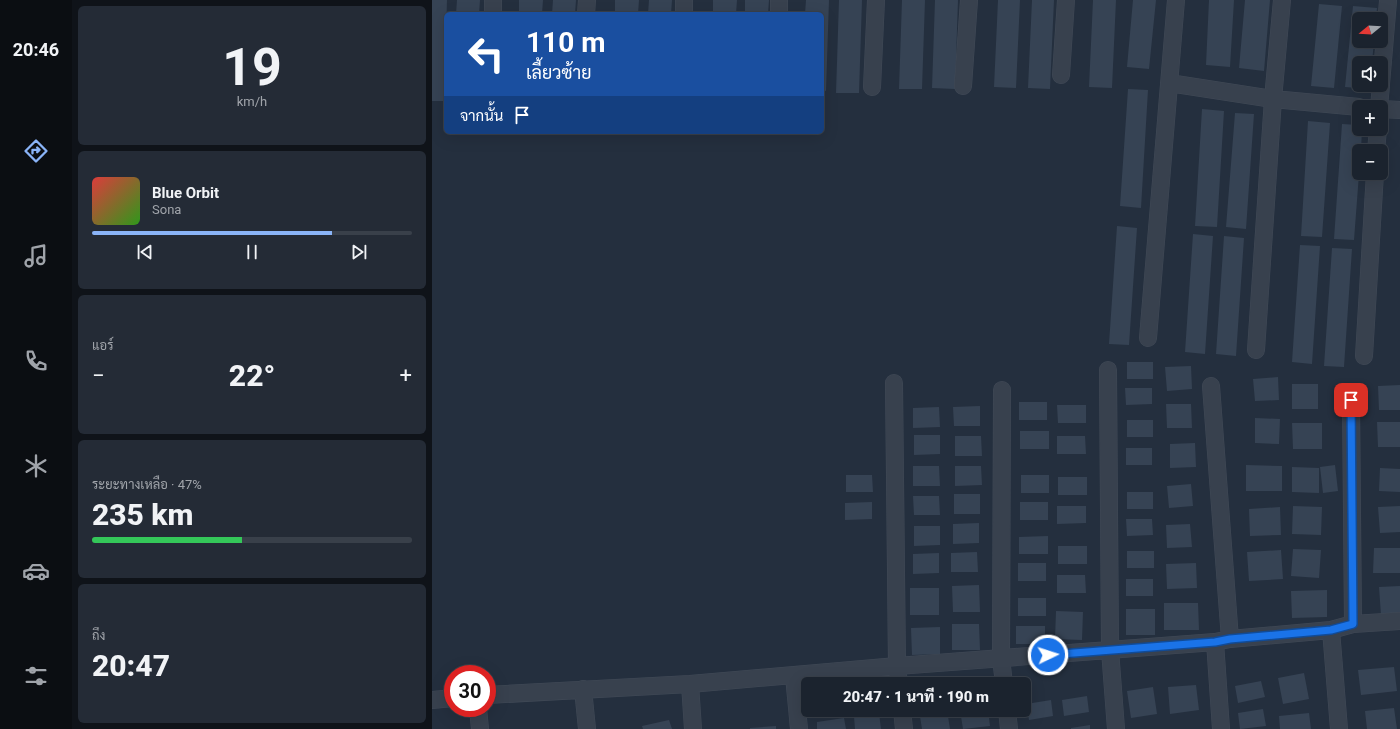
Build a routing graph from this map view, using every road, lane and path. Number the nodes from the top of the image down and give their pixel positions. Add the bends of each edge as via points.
1 (494, 0) edge
2 (587, 0) edge
3 (684, 0) edge
4 (779, 0) edge
5 (876, 0) edge
6 (969, 0) edge
7 (1066, 0) edge
8 (1176, 0) edge
9 (1282, 0) edge
10 (1388, 1) dead end
11 (493, 12) edge
12 (586, 12) edge
13 (684, 12) edge
14 (779, 12) edge
15 (1383, 56) edge
16 (1061, 75) dead end
17 (1169, 84) junction
18 (964, 86) dead end
19 (872, 87) dead end
20 (1273, 98) junction
21 (1352, 106) edge
22 (1388, 109) edge
23 (1400, 110) edge
24 (1375, 180) edge
25 (1148, 338) dead end
26 (1256, 350) dead end
27 (1364, 356) dead end
28 (1108, 370) dead end
29 (894, 383) dead end
30 (1211, 386) dead end
31 (1002, 390) dead end
32 (1351, 400) dead end
33 (1400, 621) edge
34 (1353, 624) junction
35 (1331, 630) junction
36 (1222, 640) junction
37 (1110, 650) junction
38 (1001, 658) junction
39 (897, 666) junction
40 (794, 676) junction
41 (898, 677) edge
42 (1003, 677) edge
43 (690, 684) junction
44 (583, 689) junction
45 (496, 694) edge
46 (444, 699) edge
47 (432, 700) edge
48 (479, 717) edge
49 (903, 717) edge
50 (1008, 717) edge
51 (480, 729) edge
52 (587, 729) edge
53 (694, 729) edge
54 (799, 729) edge
55 (904, 729) edge
56 (1009, 729) edge
57 (1116, 729) edge
58 (1221, 729) edge
59 (1339, 729) edge

1 - 11 street
2 - 12 street
3 - 13 street
4 - 14 street
5 - 19 street
6 - 18 street
7 - 16 street
8 - 17 street
9 - 20 street
10 - 15 street
17 - 20 street
17 - 25 street
20 - 21 street
20 - 26 street
22 - 23 street
24 - 27 street
28 - 37 street
29 - 39 street
30 - 36 street
31 - 38 street
32 - 34 street
33 - 34 street
34 - 35 street
35 - 36 street
35 - 59 street
36 - 37 street
36 - 58 street
37 - 38 street
37 - 57 street
38 - 39 street
38 - 42 street
39 - 40 street
39 - 41 street
40 - 43 street
40 - 54 street
43 - 44 street
43 - 53 street
44 - 45 street
44 - 52 street
46 - 47 street
48 - 51 street
49 - 55 street
50 - 56 street

